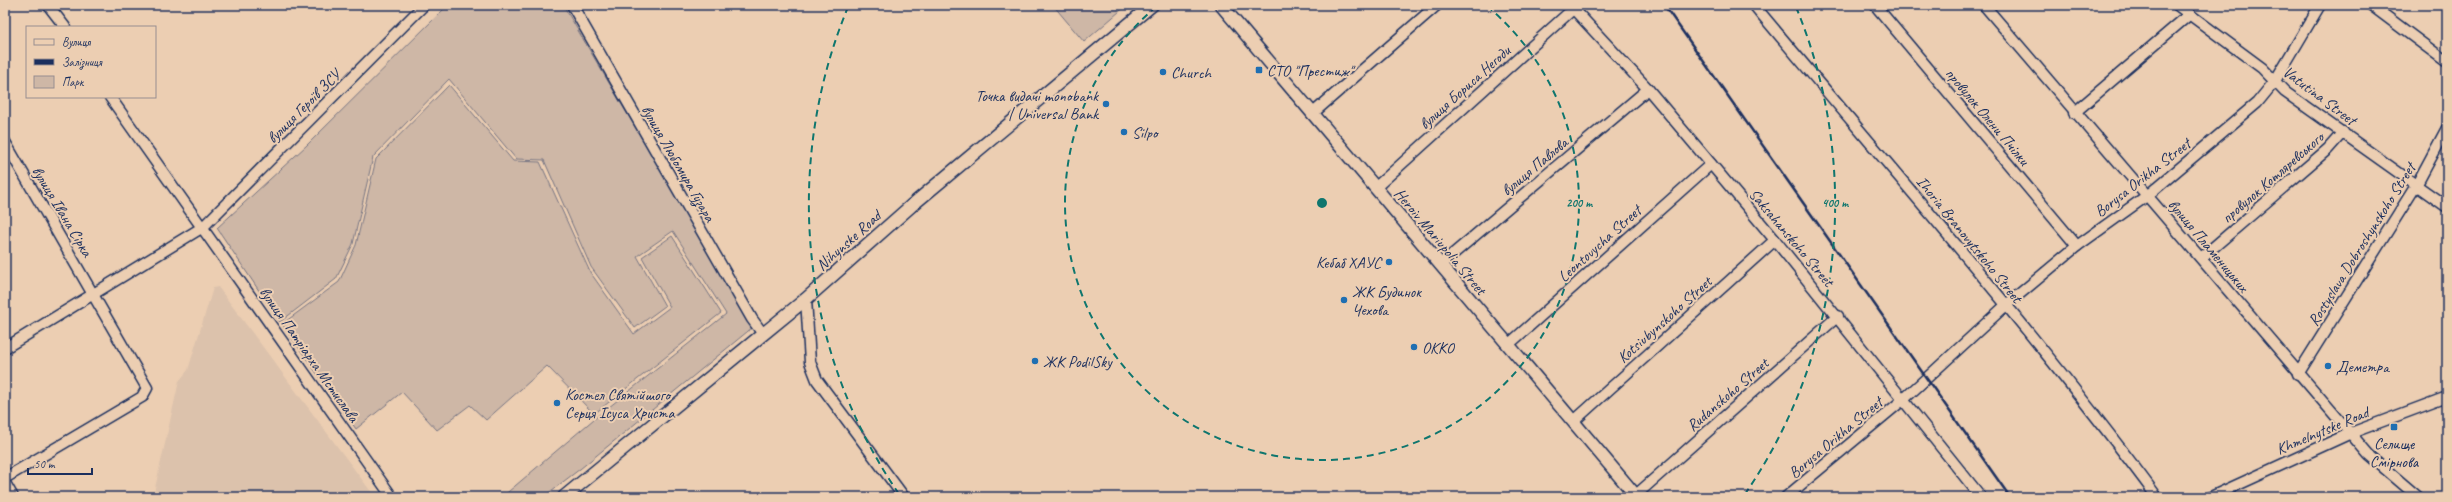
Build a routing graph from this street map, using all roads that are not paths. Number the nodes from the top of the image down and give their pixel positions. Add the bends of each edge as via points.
1 (48, 5) edge
2 (424, 5) edge
3 (572, 5) edge
4 (1152, 5) edge
5 (1221, 5) edge
6 (1437, 5) edge
7 (1754, 5) edge
8 (1875, 5) edge
9 (1984, 5) edge
10 (2178, 5) edge
11 (2320, 5) edge
12 (2371, 5) edge
13 (1572, 7) edge
14 (2190, 14) junction
15 (64, 26) edge
16 (2447, 62) edge
17 (2275, 81) junction
18 (1648, 89) junction
19 (111, 98) edge
20 (2074, 113) junction
21 (1312, 114) junction
22 (2447, 128) edge
23 (2343, 132) junction
24 (5, 142) edge
25 (1711, 164) junction
26 (2417, 184) junction
27 (1375, 188) junction
28 (2148, 195) junction
29 (2447, 207) edge
30 (203, 227) junction
31 (1775, 240) junction
32 (2078, 246) junction
33 (2201, 258) junction
34 (1440, 265) junction
35 (94, 294) junction
36 (806, 299) junction
37 (2005, 306) junction
38 (1838, 316) junction
39 (763, 334) junction
40 (1508, 345) junction
41 (5, 348) edge
42 (2298, 374) junction
43 (2447, 397) edge
44 (1904, 399) junction
45 (1574, 421) junction
46 (2350, 433) junction
47 (5, 478) edge
48 (5, 483) edge
49 (1636, 496) edge
50 (13, 497) edge
51 (392, 497) edge
52 (564, 497) edge
53 (904, 497) edge
54 (1786, 497) edge
55 (1981, 497) edge
56 (2157, 497) edge
57 (2211, 497) edge
58 (2418, 497) edge

1 - 15 street
2 - 30 street, вулиця Героїв ЗСУ
3 - 39 street, вулиця Любомира Гузара
4 - 36 main road, Nihynske Road via 911,206
5 - 21 main road, Heroiv Mariupolia Street
6 - 21 street
7 - 37 street, Ihoria Branovytskoho Street
8 - 32 street, провулок Олени Пчілки
9 - 20 street, вулиця Пламеницьких
10 - 14 street, Vatutina Street
11 - 17 street, Borysa Orikha Street
12 - 16 street
13 - 18 street, Saksahanskoho Street
13 - 27 street, вулиця Бориса Негоди
14 - 17 street, Vatutina Street
14 - 20 street
17 - 23 street, Vatutina Street via 2285,92
17 - 28 street, Borysa Orikha Street via 2257,103
18 - 25 street, Saksahanskoho Street
18 - 34 street, вулиця Павлова
19 - 30 street, вулиця Патріарха Мстислава
20 - 28 street, вулиця Пламеницьких
21 - 27 main road, Heroiv Mariupolia Street
22 - 26 street, Rostyslava Dobroshynskoho Street
23 - 26 street, Vatutina Street
23 - 33 street, провулок Котляревського via 2328,149
24 - 35 street, вулиця Івана Сірка
25 - 31 street, Saksahanskoho Street
25 - 40 street, Leontovycha Street
26 - 29 street, Vatutina Street
26 - 42 street, Rostyslava Dobroshynskoho Street
27 - 34 main road, Heroiv Mariupolia Street
28 - 32 street, Borysa Orikha Street
28 - 33 street, вулиця Пламеницьких
30 - 35 street
30 - 51 street, вулиця Патріарха Мстислава
31 - 38 street, Saksahanskoho Street
31 - 45 street, Kotsiubynskoho Street
32 - 37 street, Borysa Orikha Street
33 - 42 street, вулиця Пламеницьких
34 - 40 main road, Heroiv Mariupolia Street
35 - 41 street
35 - 47 street, вулиця Івана Сірка via 146,382 146,393
36 - 39 main road, Nihynske Road
36 - 53 street via 810,362 817,380
37 - 44 street, Borysa Orikha Street
37 - 56 street, Ihoria Branovytskoho Street
38 - 44 street, Saksahanskoho Street
38 - 49 street, Rudanskoho Street
39 - 52 main road, Nihynske Road
40 - 45 main road, Heroiv Mariupolia Street
42 - 46 street, вулиця Пламеницьких
43 - 46 street, Khmelnytske Road
44 - 54 street, Borysa Orikha Street
44 - 55 street, Saksahanskoho Street
45 - 49 main road, Heroiv Mariupolia Street
46 - 57 street, Khmelnytske Road
46 - 58 street, вулиця Пламеницьких via 2369,455
48 - 50 street

